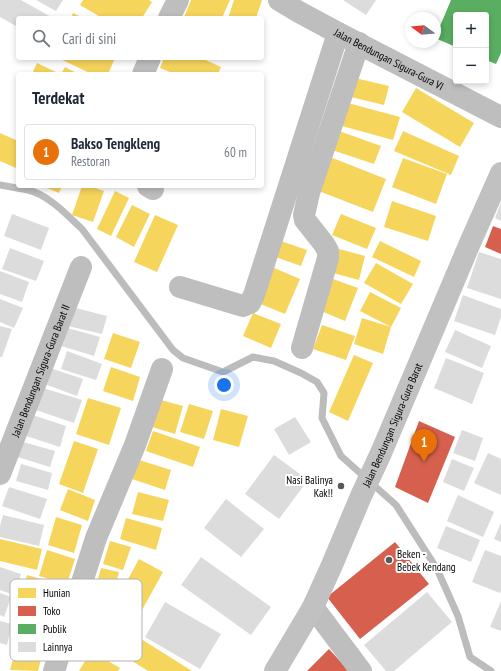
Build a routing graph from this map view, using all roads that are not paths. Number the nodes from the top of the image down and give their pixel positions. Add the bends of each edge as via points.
1 (178, 0) edge
2 (278, 0) edge
3 (170, 16) edge
4 (338, 33) junction
5 (359, 43) junction
6 (149, 60) edge
7 (144, 72) edge
8 (501, 117) edge
9 (501, 174) edge
10 (81, 266) dead end
11 (180, 286) dead end
12 (302, 348) dead end
13 (162, 369) dead end
14 (0, 474) edge
15 (83, 579) edge
16 (313, 607) junction
17 (57, 661) edge
18 (54, 671) edge
19 (275, 671) edge
20 (361, 671) edge

1 - 3 street
2 - 4 street, Jalan Bendungan Sigura-Gura VI
4 - 5 street, Jalan Bendungan Sigura-Gura VI
4 - 11 street via 250,303 243,306
5 - 8 street, Jalan Bendungan Sigura-Gura VI
5 - 12 street via 309,192 304,215 328,251 328,258
6 - 7 street
9 - 16 main road, Jalan Bendungan Sigura-Gura Barat
10 - 14 street, Jalan Bendungan Sigura-Gura Barat II
13 - 15 street via 135,445 96,538
16 - 19 main road, Jalan Bendungan Sigura-Gura Barat
16 - 20 street
17 - 18 street

